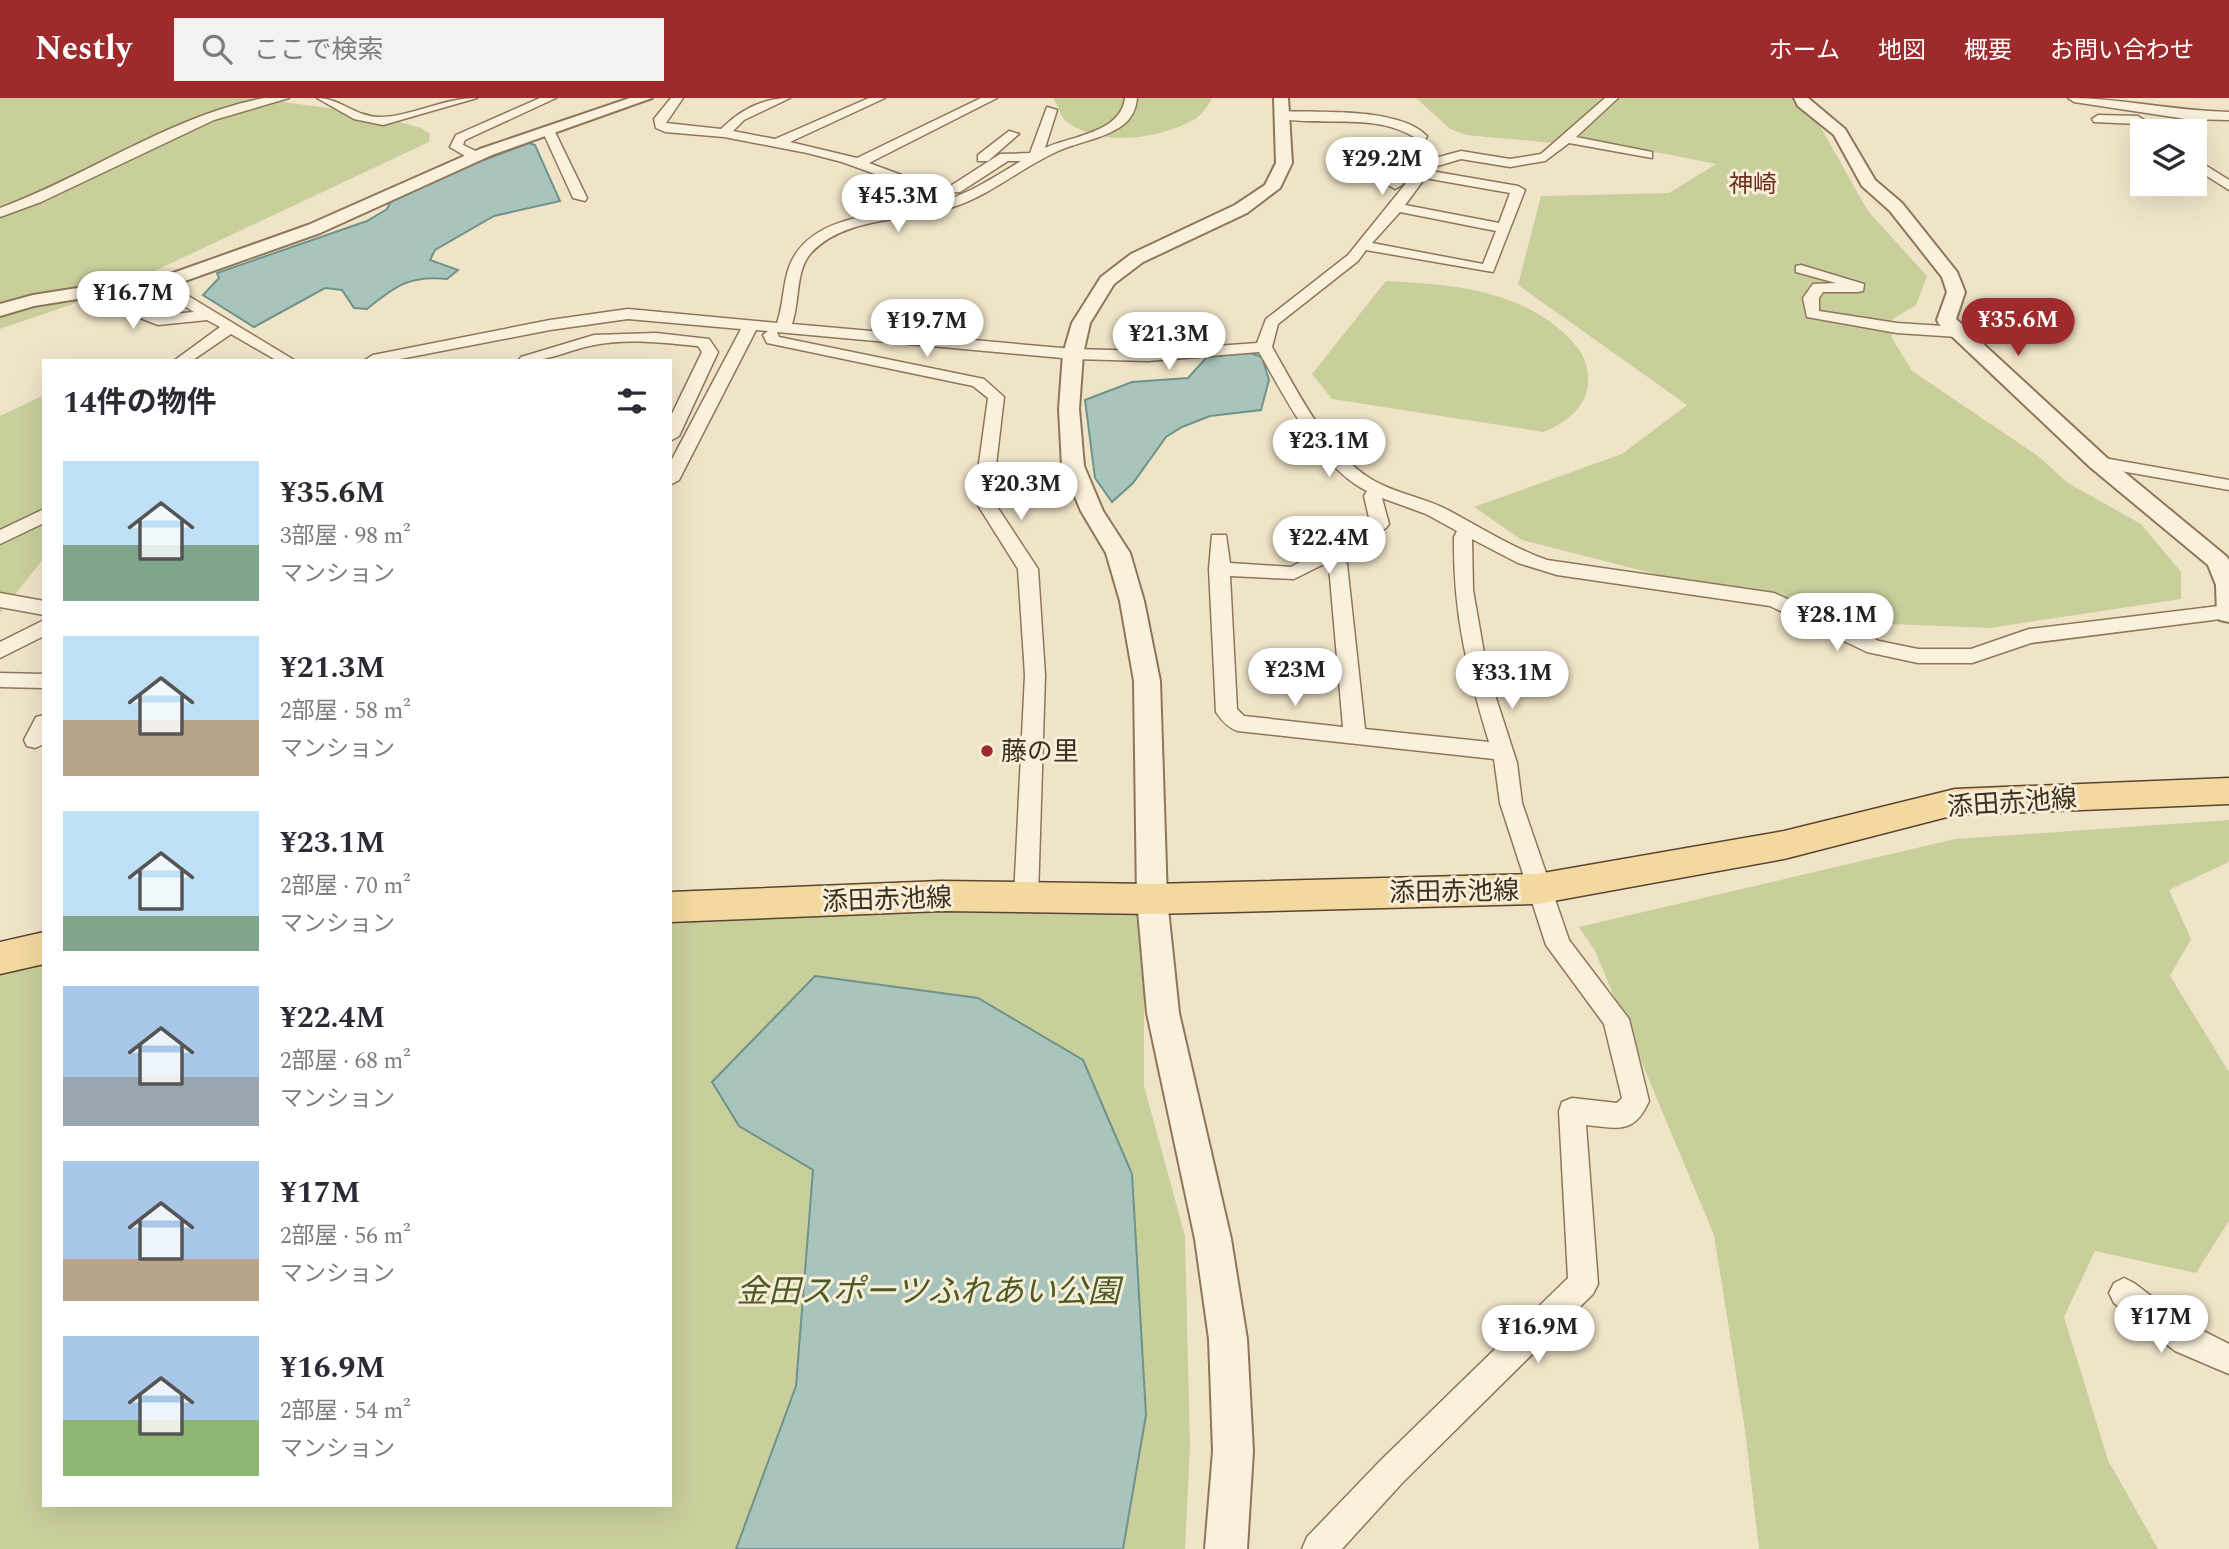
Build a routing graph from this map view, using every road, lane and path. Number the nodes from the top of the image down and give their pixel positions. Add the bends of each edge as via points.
1 (283, 98) edge
2 (323, 98) edge
3 (471, 98) edge
4 (550, 98) edge
5 (645, 98) edge
6 (677, 98) edge
7 (785, 98) edge
8 (879, 98) edge
9 (991, 98) edge
10 (1131, 98) edge
11 (1612, 98) edge
12 (1801, 98) edge
13 (2074, 98) edge
14 (1281, 107) edge
15 (1051, 110) dead end
16 (2229, 116) edge
17 (2098, 119) dead end
18 (2130, 120) edge
19 (2207, 122) edge
20 (2229, 122) edge
21 (548, 130) junction
22 (724, 133) junction
23 (1013, 134) dead end
24 (1568, 139) junction
25 (779, 142) junction
26 (475, 156) junction
27 (1647, 156) dead end
28 (1035, 157) junction
29 (858, 163) junction
30 (2207, 171) edge
31 (1421, 173) junction
32 (914, 184) junction
33 (2229, 186) edge
34 (580, 198) dead end
35 (1396, 207) junction
36 (0, 213) edge
37 (1504, 228) junction
38 (1363, 244) junction
39 (1801, 269) dead end
40 (163, 282) junction
41 (0, 310) edge
42 (208, 315) junction
43 (767, 326) junction
44 (229, 328) junction
45 (1958, 331) junction
46 (1264, 347) junction
47 (575, 354) edge
48 (1073, 354) junction
49 (184, 359) edge
50 (284, 359) edge
51 (378, 359) edge
52 (535, 359) edge
53 (683, 409) junction
54 (708, 410) junction
55 (672, 432) edge
56 (2098, 462) junction
57 (672, 476) edge
58 (2229, 485) edge
59 (1378, 489) junction
60 (42, 516) edge
61 (1468, 528) junction
62 (1, 538) edge
63 (1219, 539) dead end
64 (1327, 554) junction
65 (1219, 569) junction
66 (0, 600) edge
67 (42, 608) edge
68 (2228, 613) edge
69 (42, 628) edge
70 (0, 651) edge
71 (0, 680) edge
72 (42, 681) edge
73 (1355, 736) junction
74 (1502, 752) junction
75 (2229, 791) edge
76 (1537, 889) junction
77 (1026, 897) junction
78 (1152, 899) junction
79 (672, 907) edge
80 (42, 948) edge
81 (0, 958) edge
82 (2124, 1293) dead end
83 (2229, 1359) edge
84 (1226, 1549) edge
85 (1319, 1549) edge

1 - 36 street via 210,115 51,194
2 - 3 street via 371,121
4 - 26 street via 460,138 456,147
5 - 21 street
6 - 22 street via 660,125
7 - 22 street via 740,117
8 - 25 street
9 - 29 street
10 - 28 street via 1131,108 1116,125
11 - 24 street
12 - 45 street via 1840,132 1868,183 1896,207 1951,276 1956,292 1946,320
13 - 16 street
14 - 38 street via 1391,122 1421,136 1408,167 1369,224
14 - 48 street via 1284,163 1272,188 1241,209 1137,258 1107,281 1081,323
15 - 28 street
17 - 18 street
19 - 20 street
21 - 26 street
21 - 34 street
22 - 25 street
23 - 32 street via 949,181
24 - 27 street
24 - 31 street via 1545,157 1510,163 1461,155 1429,164
25 - 29 street
26 - 40 street via 314,229
28 - 32 street via 1005,157 955,189 930,190
28 - 43 street via 974,196 842,228 819,239 796,262 791,311
29 - 32 street
30 - 33 street
31 - 35 street
31 - 37 street via 1518,190
35 - 37 street
35 - 38 street
37 - 38 street via 1488,269
38 - 46 street via 1353,258 1271,322
39 - 45 street via 1857,284 1857,288 1818,287 1811,298 1812,314 1897,328
40 - 41 street
40 - 42 street via 166,289
40 - 42 street via 139,306 140,313 158,320
42 - 44 street
43 - 48 street
43 - 51 street via 628,314
43 - 54 street
43 - 77 street via 773,340 978,382 996,397 983,499 1028,569 1035,675
44 - 49 street
44 - 50 street
45 - 56 street
46 - 48 street via 1148,356
46 - 59 street via 1339,462 1363,483
47 - 52 street
47 - 53 street via 607,340 703,342 710,352
48 - 78 street via 1069,409 1073,466 1092,511 1118,553 1147,681
53 - 54 street
53 - 55 street
54 - 57 street
56 - 58 street
56 - 68 street via 2218,561 2228,585
59 - 61 street
59 - 64 street via 1373,496 1380,524
60 - 62 street
61 - 68 street via 1523,561 1774,600 1874,647 1918,656 1972,656 2029,636
61 - 74 street via 1463,537 1463,590 1477,670
63 - 65 street
64 - 65 street via 1294,573
64 - 73 street via 1338,564
65 - 73 street via 1227,712 1238,723
66 - 67 street
69 - 70 street
71 - 72 street
73 - 74 street
74 - 76 street via 1511,803
75 - 76 main road, 添田赤池線 via 1955,802 1784,845
76 - 78 main road, 添田赤池線
76 - 85 street via 1558,945 1616,1019 1636,1101 1623,1116 1572,1111 1583,1284
77 - 78 main road, 添田赤池線
77 - 79 main road, 添田赤池線
78 - 84 street via 1163,1013 1213,1239 1228,1339 1233,1451
80 - 81 main road
82 - 83 street via 2195,1346

